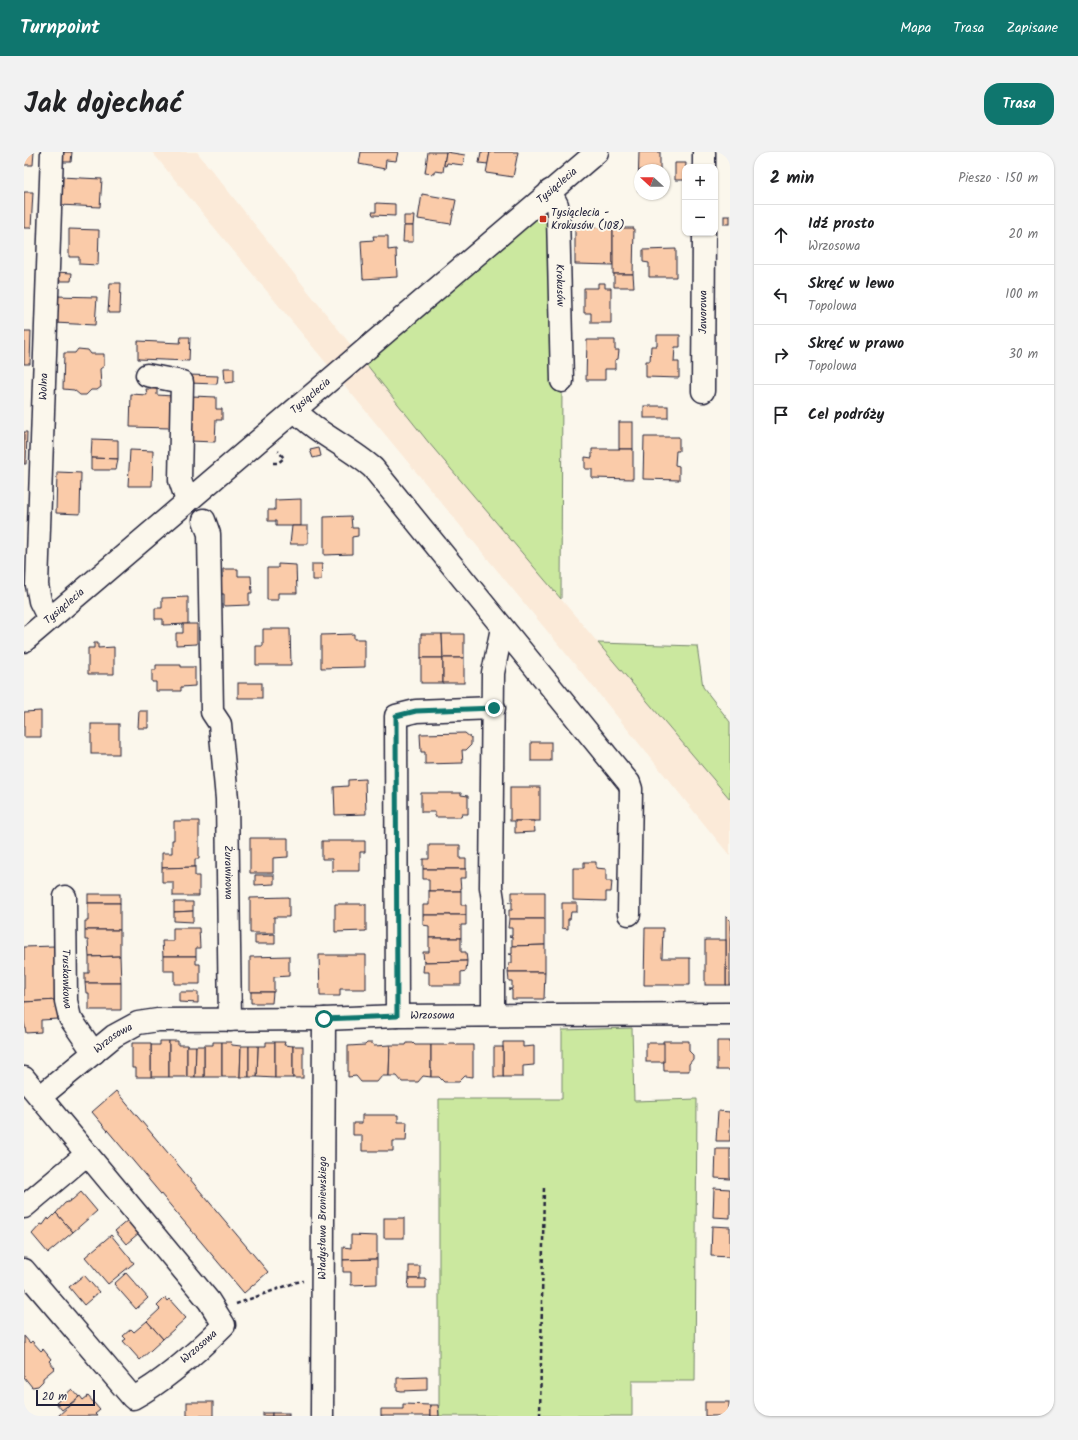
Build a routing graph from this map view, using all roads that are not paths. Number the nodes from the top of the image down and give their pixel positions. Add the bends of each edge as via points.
1 (52, 152) edge
2 (597, 152) edge
3 (704, 152) edge
4 (704, 164) edge
5 (550, 191) junction
6 (704, 236) edge
7 (147, 376) dead end
8 (562, 381) dead end
9 (703, 391) dead end
10 (294, 410) junction
11 (187, 501) junction
12 (204, 520) dead end
13 (49, 619) junction
14 (502, 628) junction
15 (24, 641) edge
16 (494, 708) junction
17 (65, 897) dead end
18 (629, 914) dead end
19 (730, 1014) edge
20 (397, 1016) junction
21 (493, 1016) junction
22 (324, 1019) junction
23 (230, 1020) junction
24 (94, 1053) junction
25 (24, 1078) edge
26 (40, 1097) junction
27 (87, 1154) junction
28 (24, 1206) edge
29 (24, 1270) edge
30 (322, 1416) edge

1 - 13 street, Wolna via 37,585 40,601
2 - 5 street, Tysiąclecia
3 - 4 street
5 - 8 street, Krokusów via 557,205 558,215
5 - 10 street, Tysiąclecia
6 - 9 street, Jaworowa
7 - 11 street via 182,382 180,480
10 - 11 street, Tysiąclecia
10 - 14 street via 312,426 348,448 373,468
11 - 13 street, Tysiąclecia
12 - 23 street, Żurawinowa via 209,534 212,712 220,724 227,799
13 - 15 street, Tysiąclecia
14 - 16 street via 493,673
14 - 18 street via 629,783
16 - 20 street via 416,711 396,716
16 - 21 street via 491,887
17 - 24 street, Truskawkowa via 66,1001 70,1018
19 - 21 street, Wrzosowa
20 - 21 street, Wrzosowa
20 - 22 street, Wrzosowa
22 - 23 street, Wrzosowa
22 - 30 street, Władysława Broniewskiego
23 - 24 street, Wrzosowa via 158,1020 138,1023 114,1036
24 - 26 street, Wrzosowa
25 - 26 street, Wrzosowa
26 - 27 street, Wrzosowa
27 - 28 street
27 - 29 street, Wrzosowa via 224,1325 147,1391 133,1398

